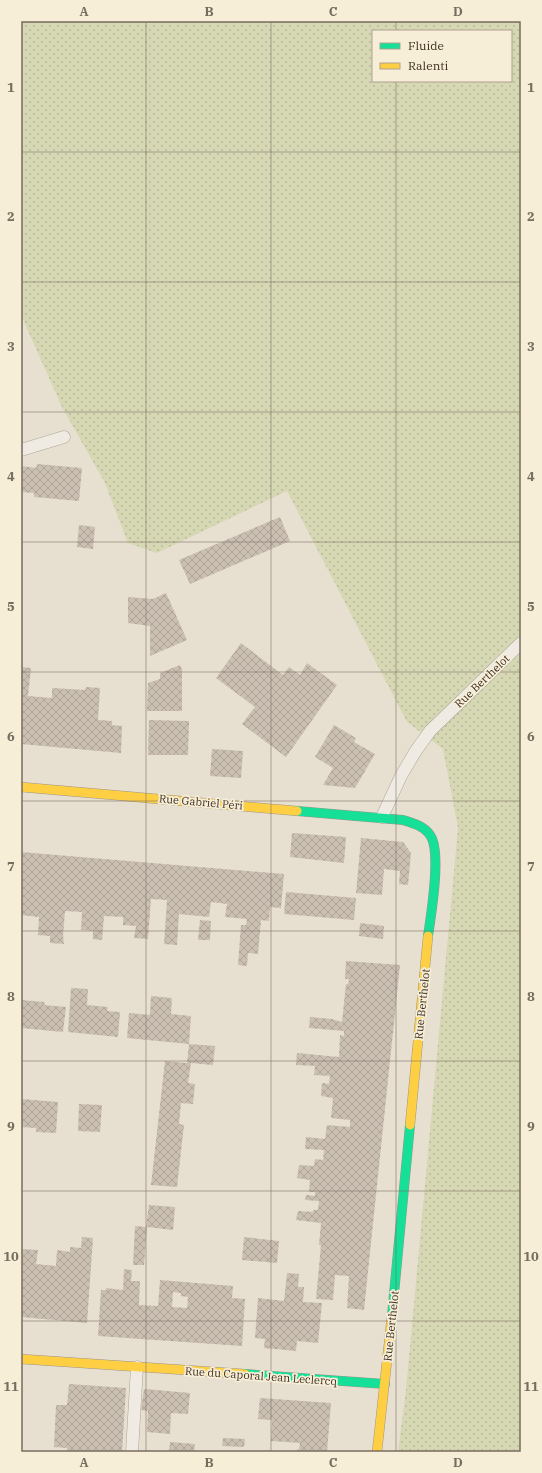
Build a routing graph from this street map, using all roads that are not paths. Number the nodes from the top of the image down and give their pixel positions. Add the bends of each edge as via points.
1 (64, 437) dead end
2 (21, 450) edge
3 (521, 643) edge
4 (21, 787) edge
5 (382, 817) junction
6 (21, 1359) edge
7 (136, 1368) junction
8 (385, 1384) junction
9 (132, 1452) edge
10 (377, 1452) edge

1 - 2 lane
3 - 5 lane, Rue Berthelot via 430,731 401,776
4 - 5 street, Rue Gabriel Péri
5 - 8 street, Rue Berthelot via 417,823 433,840 436,852
6 - 7 street, Rue du Caporal Jean Leclercq
7 - 8 street, Rue du Caporal Jean Leclercq
7 - 9 lane
8 - 10 street, Rue Berthelot

